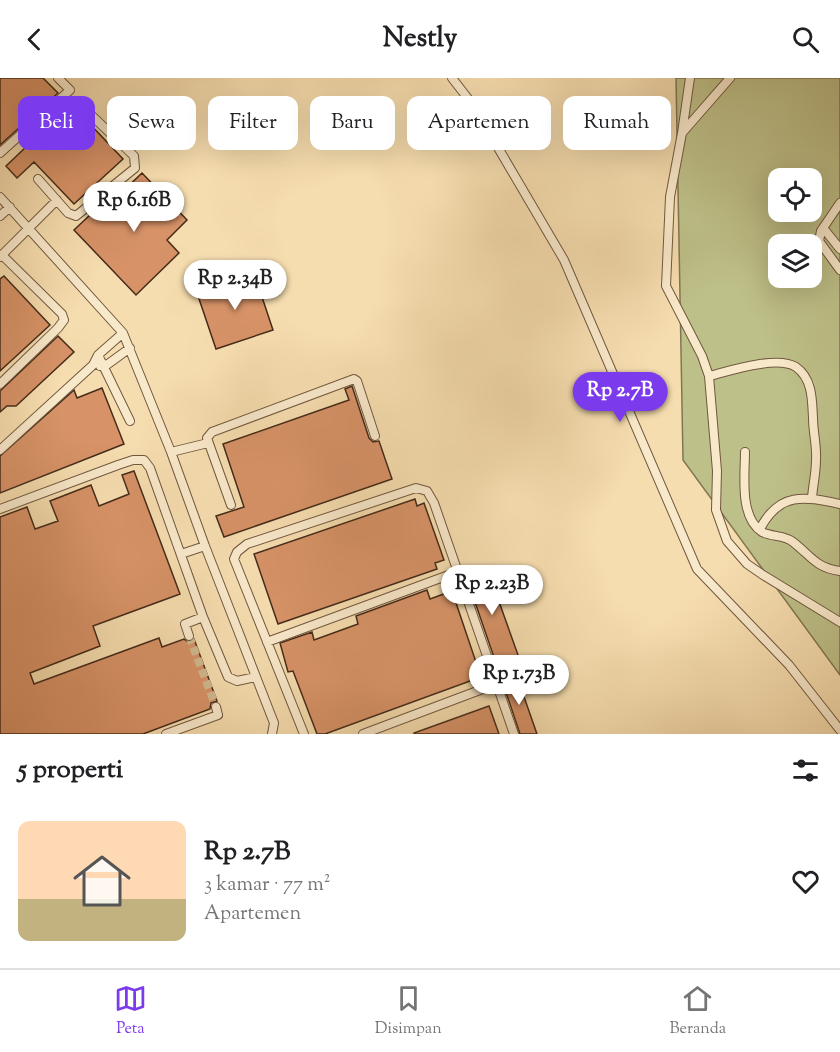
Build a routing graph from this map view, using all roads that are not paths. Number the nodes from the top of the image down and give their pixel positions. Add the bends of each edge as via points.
1 (58, 78) edge
2 (452, 78) edge
3 (690, 78) edge
4 (730, 78) edge
5 (95, 119) edge
6 (682, 133) junction
7 (0, 153) edge
8 (38, 179) dead end
9 (0, 196) edge
10 (57, 200) junction
11 (840, 203) edge
12 (10, 207) junction
13 (0, 216) edge
14 (824, 228) junction
15 (30, 229) junction
16 (840, 249) edge
17 (1, 256) edge
18 (840, 270) edge
19 (123, 333) junction
20 (130, 348) junction
21 (98, 356) junction
22 (93, 365) junction
23 (103, 367) junction
24 (709, 376) junction
25 (0, 384) edge
26 (130, 421) dead end
27 (375, 435) dead end
28 (208, 443) junction
29 (0, 450) edge
30 (171, 452) junction
31 (746, 452) dead end
32 (812, 498) junction
33 (840, 504) edge
34 (231, 505) dead end
35 (0, 509) edge
36 (760, 529) junction
37 (205, 546) junction
38 (181, 554) junction
39 (840, 571) edge
40 (457, 572) junction
41 (204, 617) junction
42 (840, 622) edge
43 (189, 636) dead end
44 (267, 642) junction
45 (256, 677) junction
46 (496, 684) junction
47 (216, 707) dead end
48 (840, 730) edge
49 (166, 734) edge
50 (272, 734) edge
51 (304, 734) edge
52 (363, 734) edge
53 (514, 734) edge

1 - 7 street via 70,90
2 - 48 street via 473,105 564,260 697,569 789,665
3 - 6 street
4 - 6 street
5 - 10 street via 134,156 135,166 78,215 71,216
6 - 24 street via 670,197 666,286
8 - 10 street
9 - 12 street
10 - 15 street
11 - 14 street
12 - 13 street
12 - 15 street
14 - 16 street
14 - 18 street via 819,243
15 - 17 street
15 - 19 street
17 - 25 street via 64,320
19 - 20 street
19 - 21 street
20 - 23 street
20 - 30 street
21 - 22 street
21 - 23 street
22 - 23 street
22 - 29 street
23 - 26 street
24 - 32 street via 767,363 795,367 802,374 813,398 816,459
24 - 42 street via 717,471 716,510 727,541 747,564
27 - 28 street via 354,379 212,432
28 - 30 street
28 - 34 street
30 - 37 street
31 - 36 street via 744,497 751,518
32 - 33 street
32 - 36 street via 774,507
35 - 38 street via 118,465 144,460
36 - 39 street via 792,541 822,568
37 - 38 street
37 - 45 street
38 - 41 street
40 - 44 street
40 - 44 street via 434,503 423,488 248,544 234,559
40 - 46 street
41 - 43 street via 185,624
41 - 45 street via 228,676 237,681
44 - 51 street
45 - 50 street via 274,723
46 - 52 street
46 - 53 street
47 - 49 street via 218,715

